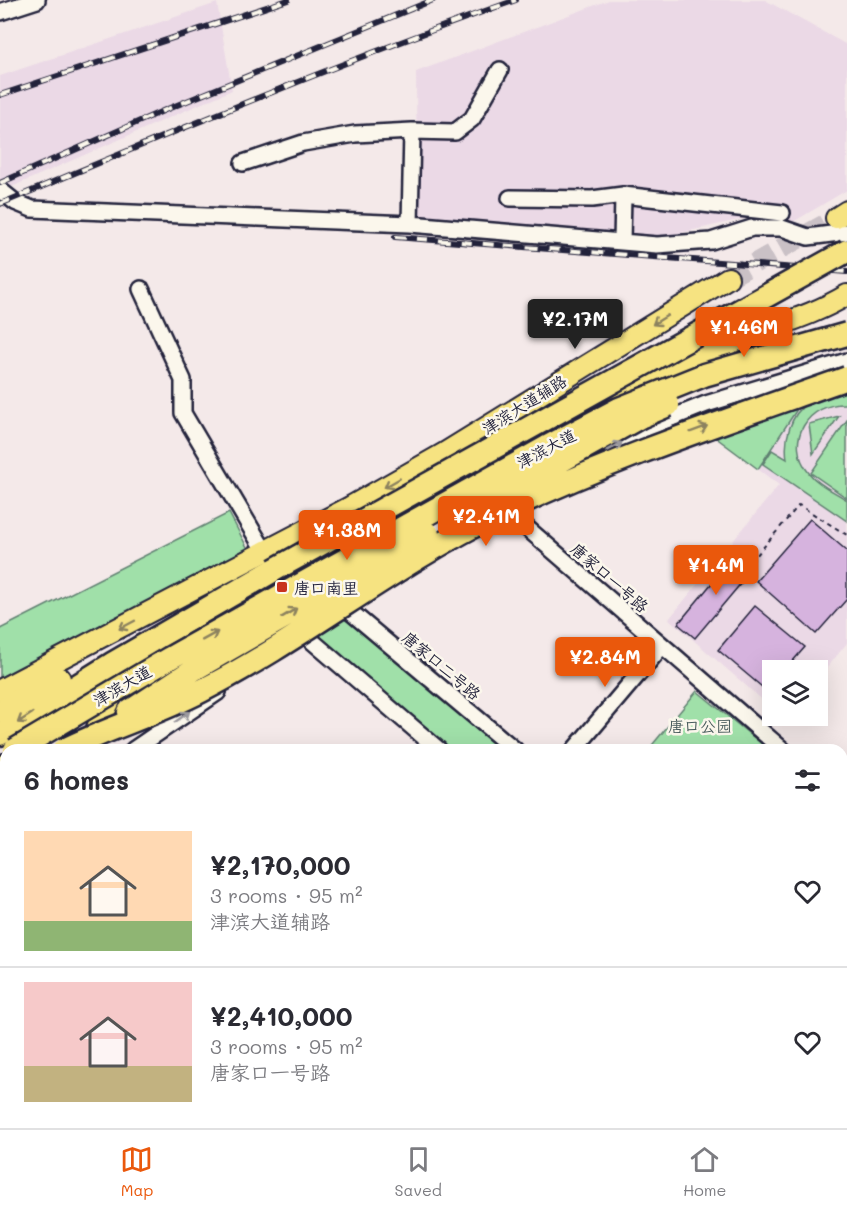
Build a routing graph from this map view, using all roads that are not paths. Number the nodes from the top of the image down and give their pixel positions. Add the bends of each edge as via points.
1 (37, 0) edge
2 (0, 12) edge
3 (500, 70) dead end
4 (412, 131) junction
5 (243, 163) dead end
6 (0, 190) edge
7 (623, 195) junction
8 (510, 198) dead end
9 (782, 213) dead end
10 (410, 224) junction
11 (844, 224) edge
12 (622, 242) junction
13 (847, 251) edge
14 (728, 278) tunnel mouth
15 (141, 289) dead end
16 (847, 295) edge
17 (847, 334) edge
18 (787, 351) junction
19 (847, 361) edge
20 (847, 378) edge
21 (618, 386) junction
22 (443, 454) junction
23 (464, 473) junction
24 (509, 513) junction
25 (269, 561) junction
26 (346, 608) junction
27 (305, 635) junction
28 (662, 646) junction
29 (0, 690) edge
30 (90, 704) junction
31 (0, 711) edge
32 (0, 734) edge
33 (25, 744) edge
34 (35, 744) edge
35 (78, 744) edge
36 (88, 744) edge
37 (89, 744) edge
38 (142, 744) edge
39 (433, 744) edge
40 (508, 744) edge
41 (579, 744) edge
42 (776, 744) edge

1 - 2 street
3 - 4 street via 472,119 455,132
4 - 5 street via 355,134 303,143
4 - 10 street
6 - 10 street via 32,209
7 - 8 street via 592,199
7 - 9 street
7 - 12 street
10 - 12 street
11 - 12 street via 808,237 782,228 752,228 711,241 657,245
11 - 21 highway, bridge
13 - 21 highway, bridge
14 -> 22 main road, 津滨大道辅路
15 - 25 street via 183,380 183,413
16 - 21 main road, 津滨大道 via 798,318
17 - 18 highway, 津滨大道, bridge
30 -> 18 highway, 津滨大道, bridge via 620,409 704,375
36 -> 18 highway, bridge via 185,674 322,593 642,416
24 -> 19 street via 610,448 659,423 706,404
35 -> 20 highway, bridge via 201,691 448,539 498,514 690,432
21 - 23 main road
21 - 25 highway, 津滨大道, bridge
22 - 23 street, 唐家口一号路
22 -> 25 main road, 津滨大道辅路
23 - 24 street, 唐家口一号路
23 - 37 main road via 141,659 119,681
24 - 26 street
24 - 28 street, 唐家口一号路
25 -> 29 main road, 津滨大道辅路
25 - 31 highway via 128,645
25 -> 32 highway, 津滨大道
26 - 27 street
26 - 40 street, 唐家口二号路
38 -> 27 street
27 - 39 street
28 - 41 street
28 - 42 street, 唐家口一号路
30 - 33 highway, 津滨大道, bridge
30 - 34 highway

